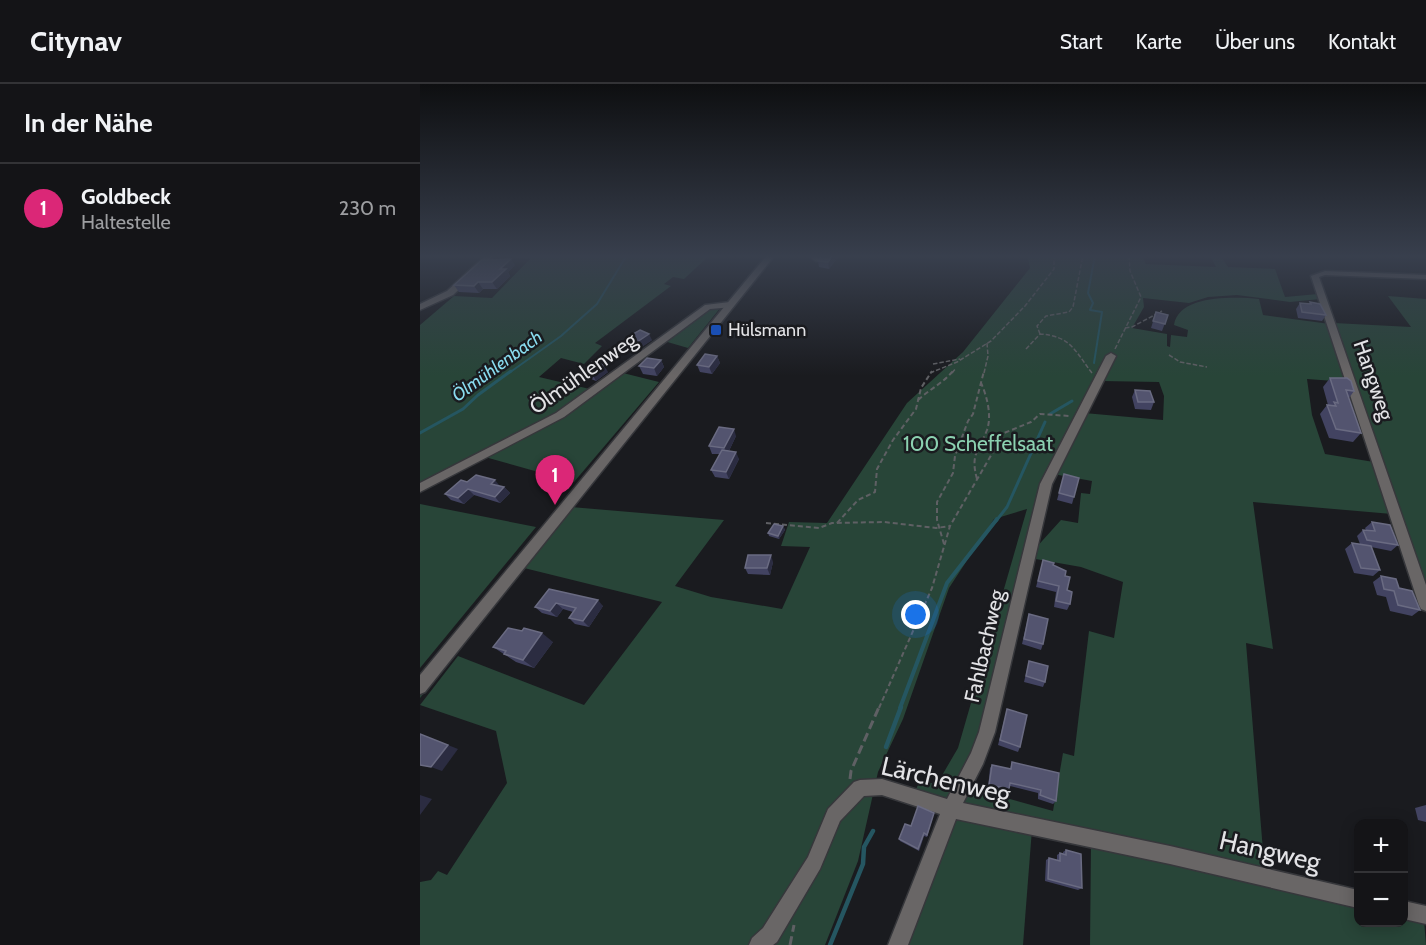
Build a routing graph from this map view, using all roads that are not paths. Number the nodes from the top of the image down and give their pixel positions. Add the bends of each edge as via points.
1 (445, 295) edge
2 (738, 295) edge
3 (1321, 295) edge
4 (730, 305) junction
5 (420, 307) edge
6 (1111, 356) road end
7 (420, 488) edge
8 (1426, 605) edge
9 (420, 687) edge
10 (951, 809) junction
11 (1170, 855) joint
12 (1354, 898) edge
13 (1408, 910) edge
14 (1426, 915) edge
15 (759, 945) edge
16 (898, 945) edge

1 - 5 street
2 - 4 street
3 - 8 street, Hangweg
4 - 7 street, Ölmühlenweg via 708,307 560,415
4 - 9 street
6 - 10 street, Fahlbachweg via 1046,484 987,732
10 - 11 street, Lärchenweg
10 - 15 street, Lärchenweg via 882,787 860,788 834,815 814,863 770,935
10 - 16 street, Fahlbachweg
11 - 12 street, Hangweg
13 - 14 street

